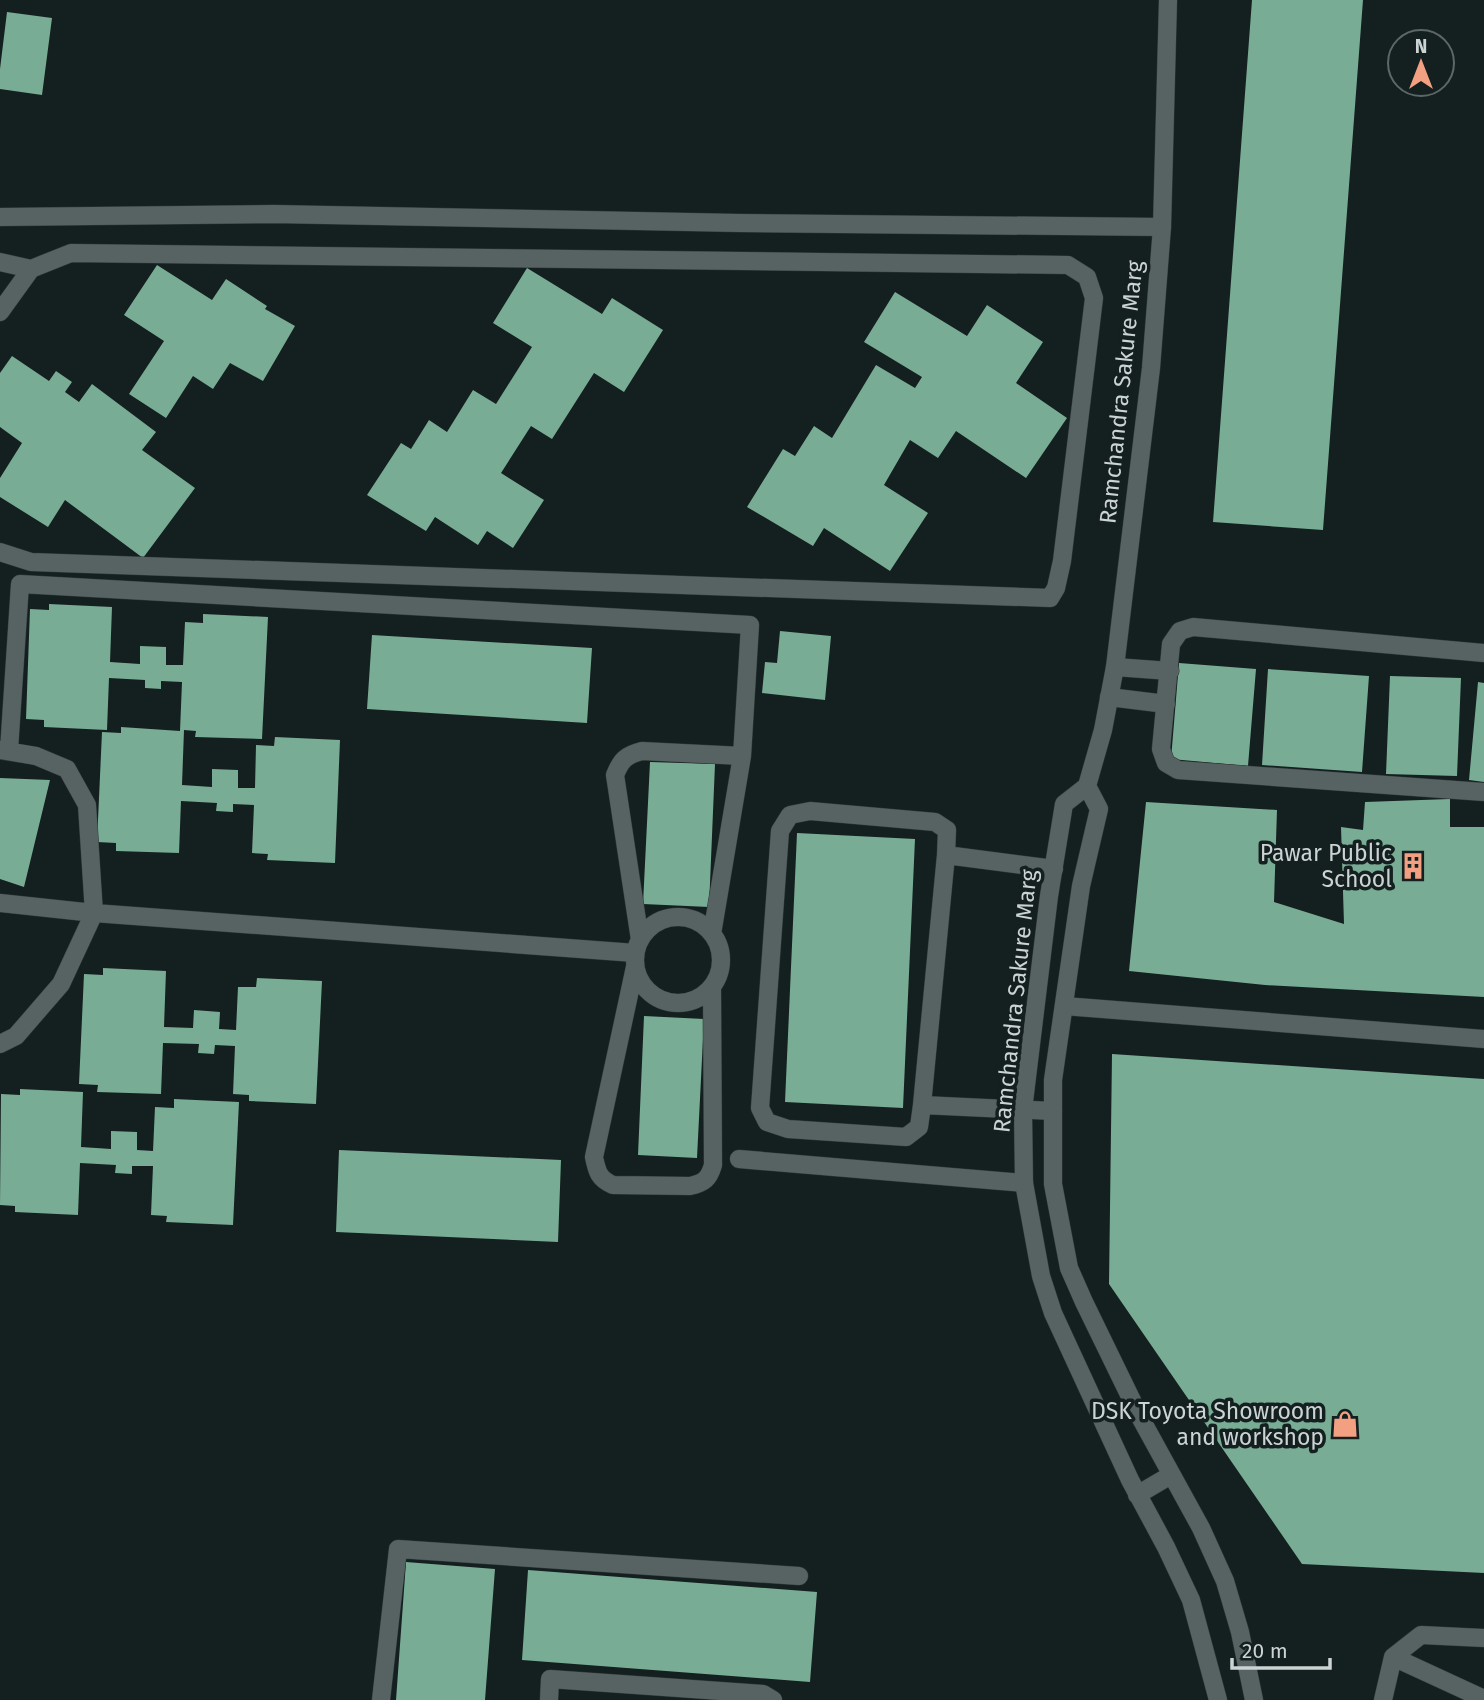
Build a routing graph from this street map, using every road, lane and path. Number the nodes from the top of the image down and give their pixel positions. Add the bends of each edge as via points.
1 (1168, 0) edge
2 (0, 217) edge
3 (1162, 227) junction
4 (0, 262) edge
5 (31, 269) junction
6 (0, 312) edge
7 (0, 552) edge
8 (1484, 653) edge
9 (1115, 667) junction
10 (1170, 671) junction
11 (1109, 697) junction
12 (1166, 704) junction
13 (4, 750) edge
14 (742, 756) junction
15 (1087, 786) junction
16 (1484, 792) edge
17 (946, 855) junction
18 (1054, 869) junction
19 (0, 903) edge
20 (94, 913) junction
21 (712, 934) junction
22 (636, 953) junction
23 (712, 987) junction
24 (1064, 1006) junction
25 (1484, 1039) edge
26 (0, 1044) edge
27 (922, 1105) junction
28 (1023, 1110) junction
29 (1053, 1111) junction
30 (739, 1159) dead end
31 (1024, 1183) junction
32 (1171, 1475) junction
33 (1137, 1495) junction
34 (799, 1576) dead end
35 (1484, 1638) edge
36 (1393, 1657) junction
37 (1484, 1699) edge
38 (382, 1700) edge
39 (549, 1700) edge
40 (773, 1700) edge
41 (1218, 1700) edge
42 (1254, 1700) edge
43 (1383, 1700) edge

1 - 3 street, Ramchandra Sakure Marg
2 - 3 street via 274,214
3 - 9 street, Ramchandra Sakure Marg via 1151,368
4 - 5 street
5 - 6 street
5 - 7 street via 71,253 1068,265 1087,277 1094,298 1062,561 1050,598 31,562
8 - 10 street via 1194,627 1181,631 1171,643
9 - 10 street
9 - 11 street, Ramchandra Sakure Marg
10 - 12 street
11 - 12 street
11 - 15 street, Ramchandra Sakure Marg
12 - 16 street via 1161,749 1167,763 1178,770
13 - 14 street via 20,584 750,625
13 - 20 street via 67,769 87,805
14 - 21 street
14 - 22 street via 642,751 627,755 619,764 615,775
15 - 18 street, Ramchandra Sakure Marg via 1064,804
15 - 24 street, Ramchandra Sakure Marg via 1099,809 1081,886
17 - 18 street
17 - 27 street
17 - 27 street via 947,830 935,822 810,811 790,815 780,831 760,1108 767,1122 788,1129 906,1137 919,1127
18 - 28 street, Ramchandra Sakure Marg
19 - 20 street
20 - 22 street
20 - 26 street via 61,984 16,1036
21 - 22 street via 688,919 674,918 654,925
21 - 23 street via 721,961
22 - 23 street via 640,981 660,1000 688,1002
22 - 23 street via 594,1157 602,1180 613,1185 690,1186 702,1184 710,1176
24 - 25 street
24 - 29 street, Ramchandra Sakure Marg
27 - 28 street
28 - 29 street
28 - 31 street, Ramchandra Sakure Marg
29 - 32 street, Ramchandra Sakure Marg via 1053,1184 1069,1268
30 - 31 street
31 - 33 street, Ramchandra Sakure Marg via 1041,1276 1053,1313
32 - 33 street
32 - 42 street, Ramchandra Sakure Marg via 1225,1581
33 - 41 street, Ramchandra Sakure Marg via 1191,1600
34 - 38 street via 398,1549
35 - 36 street via 1421,1635
36 - 37 street
36 - 43 street
39 - 40 street via 550,1679 763,1694

